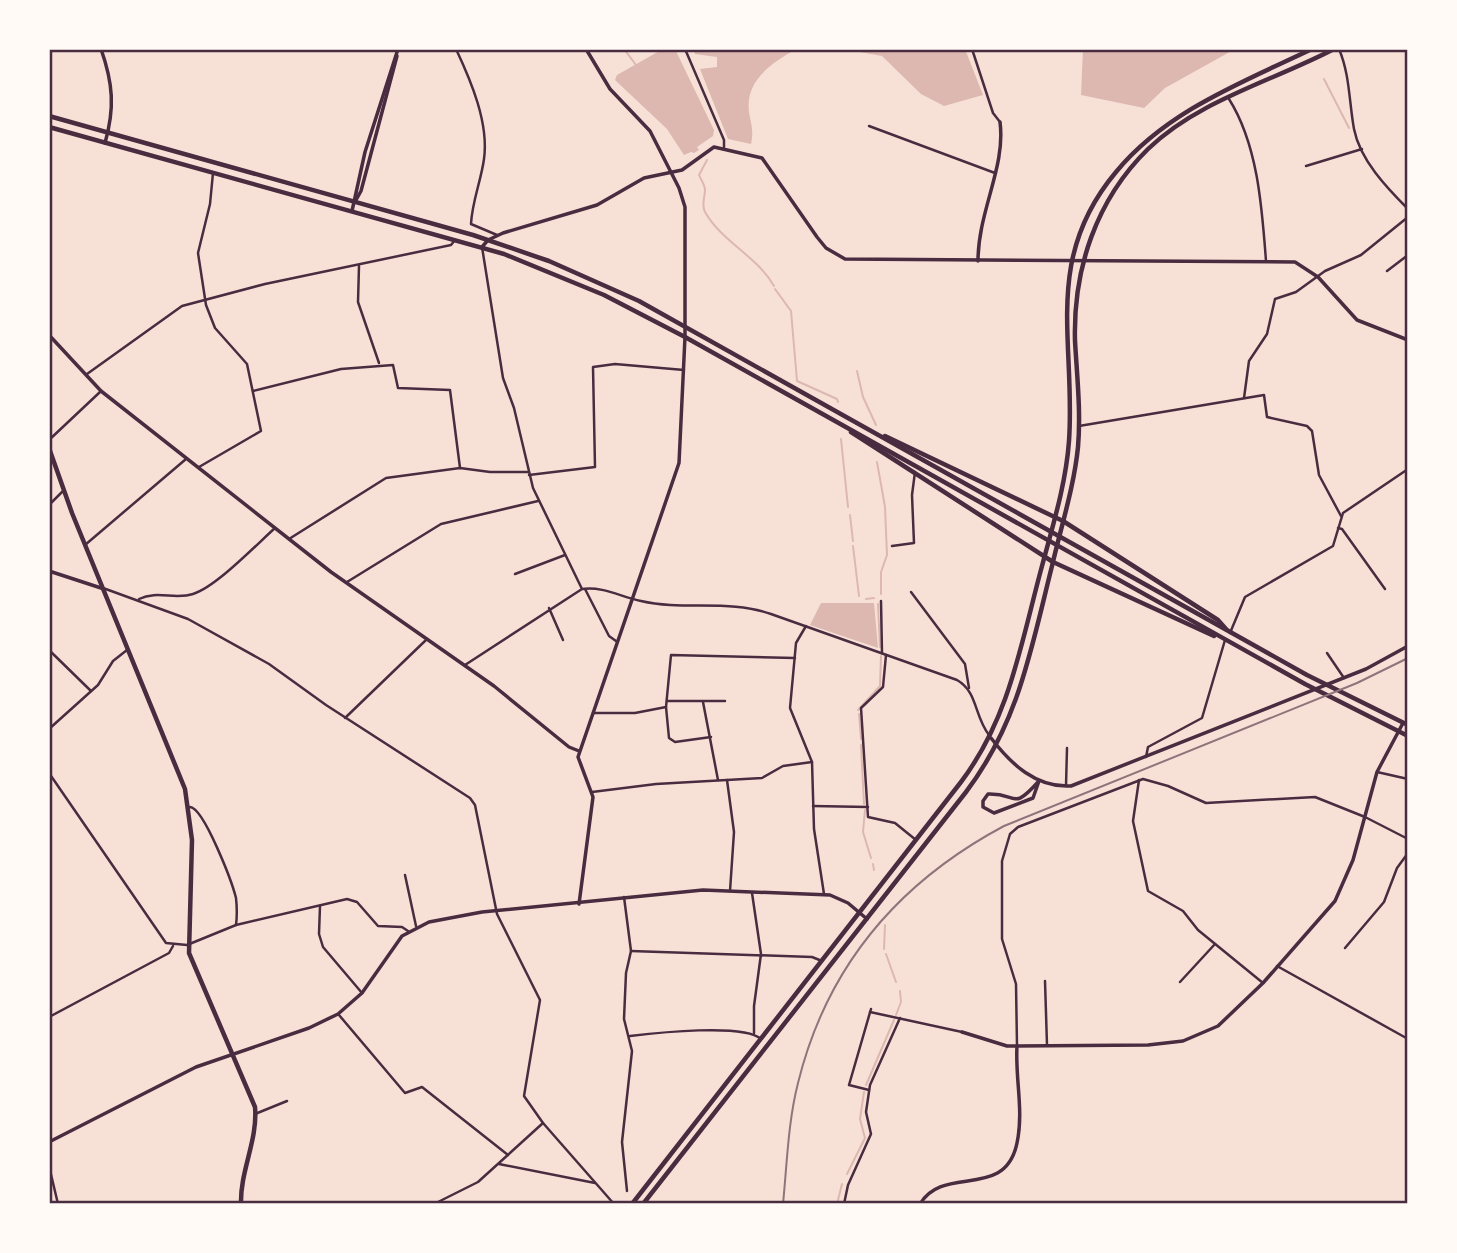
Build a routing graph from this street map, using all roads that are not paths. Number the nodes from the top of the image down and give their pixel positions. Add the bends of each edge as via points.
1 (101, 49) edge
2 (398, 49) edge
3 (456, 49) edge
4 (586, 49) edge
5 (685, 49) edge
6 (972, 49) edge
7 (1312, 49) edge
8 (1336, 49) edge
9 (1229, 98) junction
10 (49, 116) edge
11 (1000, 122) joint
12 (869, 126) dead end
13 (49, 127) edge
14 (108, 133) junction
15 (105, 143) junction
16 (724, 147) junction
17 (1362, 149) junction
18 (1306, 166) dead end
19 (213, 173) junction
20 (671, 173) junction
21 (995, 173) junction
22 (355, 201) junction
23 (1408, 209) edge
24 (352, 211) junction
25 (1408, 217) edge
26 (498, 236) junction
27 (455, 240) junction
28 (488, 240) junction
29 (482, 247) junction
30 (1408, 255) edge
31 (978, 261) junction
32 (1083, 261) junction
33 (1266, 261) junction
34 (1072, 262) junction
35 (359, 266) junction
36 (1387, 271) dead end
37 (1318, 277) junction
38 (206, 300) junction
39 (685, 327) junction
40 (49, 335) edge
41 (685, 337) junction
42 (1408, 340) edge
43 (379, 364) junction
44 (684, 370) junction
45 (85, 375) junction
46 (101, 391) junction
47 (253, 391) junction
48 (1244, 398) junction
49 (836, 421) junction
50 (1079, 426) junction
51 (877, 434) junction
52 (49, 440) edge
53 (49, 448) edge
54 (187, 457) junction
55 (199, 467) junction
56 (460, 468) junction
57 (1408, 469) edge
58 (915, 472) junction
59 (529, 473) junction
60 (63, 491) junction
61 (538, 501) junction
62 (49, 505) edge
63 (1055, 516) junction
64 (1341, 516) junction
65 (1063, 521) junction
66 (275, 528) junction
67 (1338, 528) junction
68 (289, 539) junction
69 (85, 545) junction
70 (892, 546) dead end
71 (565, 555) junction
72 (1045, 557) junction
73 (1053, 562) junction
74 (49, 571) edge
75 (515, 574) dead end
76 (346, 583) junction
77 (103, 588) junction
78 (584, 589) junction
79 (1385, 589) dead end
80 (911, 592) dead end
81 (630, 598) junction
82 (138, 600) junction
83 (881, 601) dead end
84 (549, 608) junction
85 (806, 626) junction
86 (1230, 633) junction
87 (426, 640) junction
88 (563, 640) dead end
89 (1225, 640) junction
90 (616, 641) junction
91 (1408, 646) edge
92 (130, 649) junction
93 (49, 650) edge
94 (1327, 653) dead end
95 (884, 654) junction
96 (795, 658) junction
97 (464, 666) junction
98 (1343, 678) junction
99 (969, 688) junction
100 (91, 691) junction
101 (667, 701) junction
102 (725, 701) dead end
103 (703, 702) junction
104 (666, 707) junction
105 (593, 713) junction
106 (345, 718) junction
107 (1405, 724) edge
108 (49, 730) edge
109 (1398, 732) junction
110 (1408, 736) edge
111 (711, 737) junction
112 (991, 738) junction
113 (998, 746) junction
114 (1068, 748) dead end
115 (579, 751) junction
116 (1146, 757) junction
117 (812, 762) junction
118 (1377, 772) junction
119 (49, 773) edge
120 (1408, 779) edge
121 (718, 780) junction
122 (727, 780) junction
123 (1139, 780) junction
124 (1039, 781) junction
125 (1066, 786) junction
126 (592, 792) junction
127 (813, 806) junction
128 (190, 807) junction
129 (868, 807) junction
130 (1365, 817) junction
131 (1408, 839) edge
132 (916, 840) junction
133 (1408, 853) edge
134 (405, 875) dead end
135 (730, 891) junction
136 (752, 893) junction
137 (824, 894) junction
138 (624, 897) junction
139 (579, 904) junction
140 (320, 905) junction
141 (496, 911) junction
142 (860, 912) junction
143 (867, 919) junction
144 (236, 926) junction
145 (416, 926) junction
146 (408, 931) junction
147 (1215, 944) junction
148 (187, 945) junction
149 (173, 946) junction
150 (1345, 948) dead end
151 (631, 951) junction
152 (761, 954) junction
153 (822, 961) junction
154 (1277, 966) junction
155 (1045, 981) dead end
156 (1180, 982) dead end
157 (1263, 983) junction
158 (362, 993) junction
159 (338, 1014) junction
160 (49, 1016) edge
161 (900, 1018) junction
162 (962, 1032) joint
163 (754, 1033) junction
164 (630, 1036) junction
165 (1408, 1039) edge
166 (762, 1040) junction
167 (1017, 1046) junction
168 (1047, 1046) junction
169 (232, 1053) junction
170 (869, 1090) junction
171 (287, 1101) dead end
172 (255, 1114) junction
173 (543, 1123) junction
174 (49, 1142) edge
175 (508, 1155) junction
176 (499, 1164) junction
177 (49, 1167) edge
178 (596, 1182) junction
179 (627, 1191) dead end
180 (58, 1204) edge
181 (241, 1204) edge
182 (434, 1204) edge
183 (614, 1204) edge
184 (632, 1204) edge
185 (643, 1204) edge
186 (845, 1204) edge
187 (920, 1204) edge

1 - 14 street via 113,92
2 - 22 street via 365,152
3 - 26 street via 470,79 485,141 471,224
4 - 20 street via 610,89 650,131
5 - 16 street
6 - 11 street
7 - 34 main road via 1191,109 1140,146 1098,197
8 - 9 main road
8 - 17 street
9 - 32 main road via 1173,129 1134,164 1101,213
9 - 33 street via 1253,160
10 - 14 main road
11 - 21 street via 1001,152
12 - 21 street
13 - 15 main road
14 - 15 street
14 - 22 main road
15 - 19 main road
16 - 20 street via 714,147 691,166
16 - 31 street via 762,158 817,237 839,257
17 - 18 street
17 - 23 street via 1379,177
19 - 24 main road
19 - 38 street via 198,253
20 - 26 street via 644,178 597,205
20 - 39 street via 685,207
21 - 31 street via 981,218
22 - 24 street
22 - 28 main road
24 - 27 main road
25 - 37 street via 1368,251
26 - 28 street
27 - 29 main road
27 - 35 street via 451,245
28 - 29 street
28 - 39 main road via 597,281
29 - 41 main road via 585,286
29 - 59 street via 503,378
30 - 36 street
31 - 34 street
32 - 33 street
32 - 34 street
32 - 50 main road via 1075,316
33 - 37 street via 1298,262
34 - 63 main road via 1065,317 1069,444
35 - 38 street
35 - 43 street via 358,302
37 - 42 street via 1357,320
37 - 48 street via 1275,299 1267,334 1249,361
38 - 45 street via 180,307
38 - 47 street via 215,328 247,364
39 - 41 street
39 - 51 main road
40 - 45 street
41 - 44 street
41 - 49 main road
43 - 47 street via 310,375
43 - 56 street via 393,365 398,388 450,390
44 - 59 street via 594,366 595,467
44 - 81 street via 678,472
45 - 46 street
46 - 52 street
46 - 54 street
47 - 55 street via 261,431
48 - 50 street
48 - 64 street via 1264,396 1267,417 1312,431 1319,475
49 - 58 main road
49 - 89 main road
50 - 65 main road
51 - 63 main road
51 - 86 main road
53 - 60 main road
54 - 55 street
54 - 69 street
55 - 66 street
56 - 59 street
56 - 68 street via 386,478
57 - 64 street
58 - 70 street via 914,543
58 - 72 main road
59 - 61 street
60 - 62 street
60 - 69 main road
61 - 71 street
61 - 76 street via 441,524
63 - 65 main road
63 - 72 main road
64 - 67 street
65 - 73 main road
65 - 86 main road via 1218,620
66 - 68 street
66 - 82 street via 203,590 181,597 156,594
67 - 79 street
67 - 86 street via 1333,546 1245,597
68 - 76 street
69 - 77 main road
71 - 75 street
71 - 78 street
72 - 73 main road
72 - 112 main road via 1015,675
73 - 89 main road
73 - 113 main road via 1024,678
74 - 77 street
76 - 87 street
77 - 82 street
77 - 92 main road
78 - 81 street
78 - 84 street
78 - 90 street
80 - 99 street via 965,664
81 - 85 street via 751,608
81 - 90 street
82 - 106 street via 188,619 270,664
83 - 95 street
84 - 88 street
84 - 97 street
85 - 95 street
85 - 96 street via 797,641
86 - 107 main road
87 - 97 street
87 - 106 street
89 - 109 main road
89 - 116 street via 1202,718 1148,747
90 - 105 street
91 - 98 street
92 - 100 street via 116,658
92 - 128 main road
93 - 100 street
94 - 98 street
95 - 99 street
95 - 129 street via 883,687 861,712
96 - 101 street via 673,654
96 - 117 street via 790,711
97 - 115 street
98 - 116 street
99 - 112 street via 978,721
100 - 108 street
101 - 103 street
101 - 104 street
102 - 103 street
103 - 111 street
104 - 105 street
104 - 111 street via 671,741
105 - 115 street
106 - 141 street via 470,798
107 - 109 street
109 - 110 main road
109 - 118 street
111 - 121 street
112 - 113 street
112 - 132 main road
113 - 124 street
113 - 143 main road
114 - 125 street
115 - 126 street via 578,760
116 - 125 street
117 - 122 street via 783,766 765,777
117 - 127 street
118 - 120 street
118 - 130 street
119 - 149 street via 166,943
121 - 122 street
121 - 126 street
122 - 135 street via 734,832
123 - 130 street via 1162,783 1206,803 1310,796
123 - 147 street via 1133,825 1148,891 1183,911
123 - 167 street via 1028,822 1010,834 1002,861 1002,939 1016,984
124 - 124 street via 1033,798 994,813 983,807 988,794 1014,800 1029,795
124 - 125 street
126 - 139 street
127 - 129 street
127 - 137 street
128 - 144 street via 198,811 223,862 236,898
128 - 148 main road
129 - 132 street via 868,817 895,822
130 - 131 street
130 - 154 street via 1335,901
132 - 142 main road
133 - 150 street via 1396,868 1384,902
134 - 145 street
135 - 136 street
135 - 138 street
136 - 137 street
136 - 152 street
137 - 142 street
138 - 139 street
138 - 151 street
139 - 141 street
140 - 144 street
140 - 146 street via 350,899 379,926
140 - 158 street via 323,947
141 - 145 street
141 - 173 street via 540,1000 523,1089
142 - 143 street
142 - 153 main road
143 - 185 main road
144 - 148 street
145 - 146 street
146 - 158 street
147 - 156 street
147 - 157 street
148 - 149 street
148 - 169 main road
149 - 160 street via 169,953
151 - 152 street
151 - 164 street via 624,1019
152 - 153 street
152 - 163 street
153 - 166 main road
154 - 157 street
154 - 165 street
155 - 168 street
157 - 168 street via 1218,1026 1190,1039 1148,1045
158 - 159 street
159 - 169 street
159 - 175 street via 405,1093 422,1087
161 - 162 street
161 - 170 street
161 - 170 street via 870,1010 849,1085
162 - 167 street
163 - 164 street
163 - 166 street
164 - 179 street via 622,1142
166 - 184 main road
167 - 168 street
167 - 187 street via 1020,1125 1010,1162 992,1177 935,1188
169 - 172 main road
169 - 174 street
170 - 186 street via 870,1138 848,1185
171 - 172 street
172 - 181 main road
173 - 175 street
173 - 178 street
175 - 176 street
176 - 178 street
176 - 182 street via 478,1182
177 - 180 street
178 - 183 street

